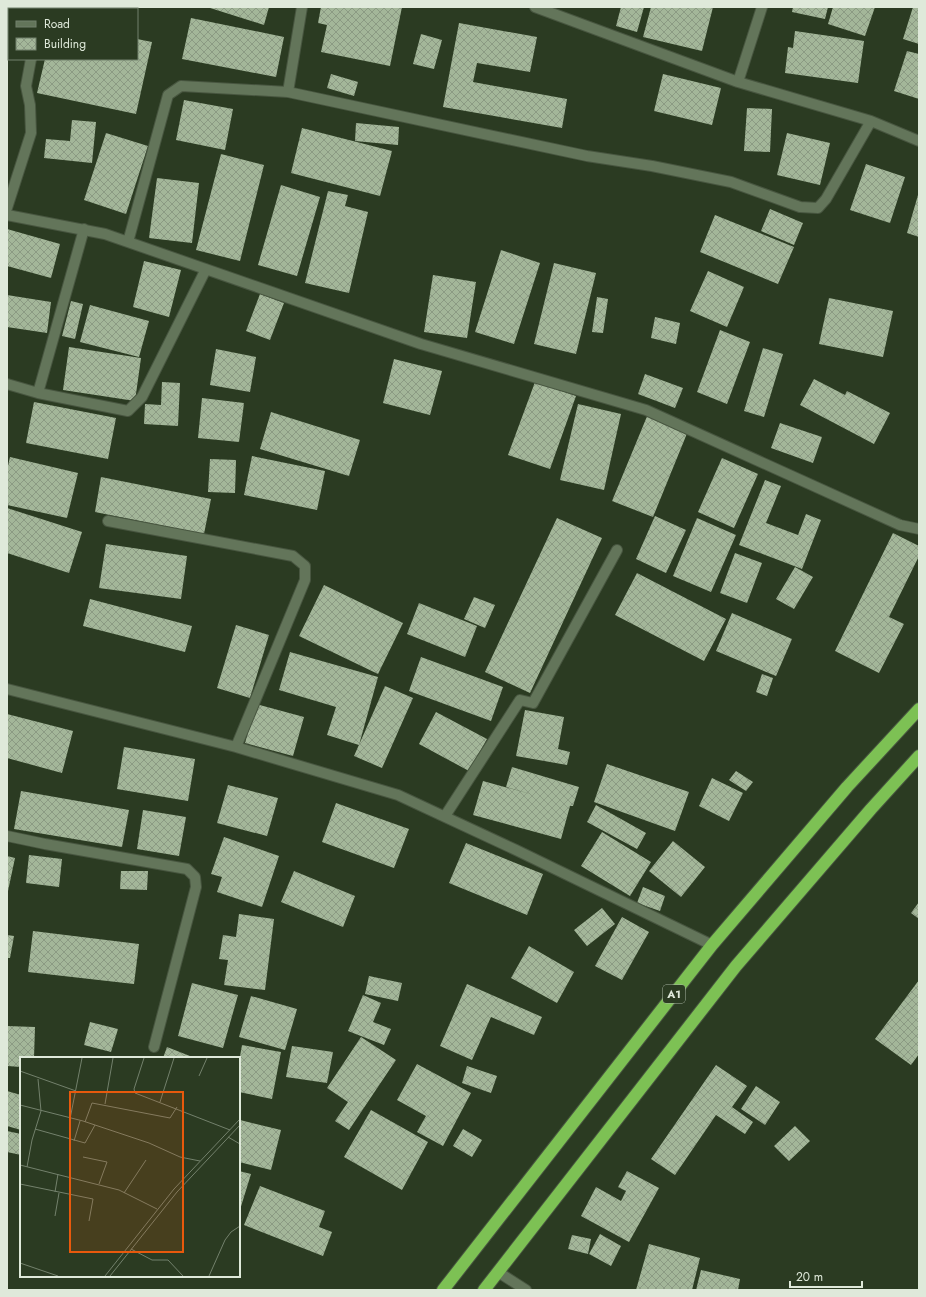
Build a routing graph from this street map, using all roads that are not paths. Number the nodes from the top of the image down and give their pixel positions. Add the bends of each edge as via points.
1 (302, 7) edge
2 (535, 7) edge
3 (762, 7) edge
4 (31, 60) edge
5 (738, 82) junction
6 (288, 92) junction
7 (871, 121) junction
8 (919, 141) edge
9 (7, 208) edge
10 (7, 215) edge
11 (84, 229) junction
12 (128, 242) junction
13 (206, 269) junction
14 (7, 384) edge
15 (38, 393) junction
16 (108, 522) dead end
17 (919, 529) edge
18 (617, 550) dead end
19 (7, 689) edge
20 (919, 709) edge
21 (236, 747) junction
22 (919, 756) edge
23 (445, 816) junction
24 (7, 836) edge
25 (712, 945) junction
26 (154, 1047) dead end
27 (498, 1272) junction
28 (443, 1290) edge
29 (484, 1290) edge
30 (526, 1290) edge

1 - 6 street
2 - 5 street
3 - 5 street
4 - 9 street via 26,86 31,133
5 - 7 street
6 - 7 street via 587,156 731,182 800,207 818,208
6 - 12 street via 181,86 168,95
7 - 8 street
10 - 11 street
11 - 12 street
11 - 15 street
12 - 13 street
13 - 15 street via 142,397 128,411
13 - 17 street via 421,344 646,410 900,525
14 - 15 street
16 - 21 street via 293,556 305,566 305,580
18 - 23 street via 533,703 520,700
19 - 21 street
20 - 25 highway, A1 via 847,787
21 - 23 street via 398,795
22 - 27 highway, A1 via 736,966
23 - 25 street
24 - 26 street via 187,869 195,877 196,887
25 - 28 highway, A1
27 - 29 highway, A1
27 - 30 street

